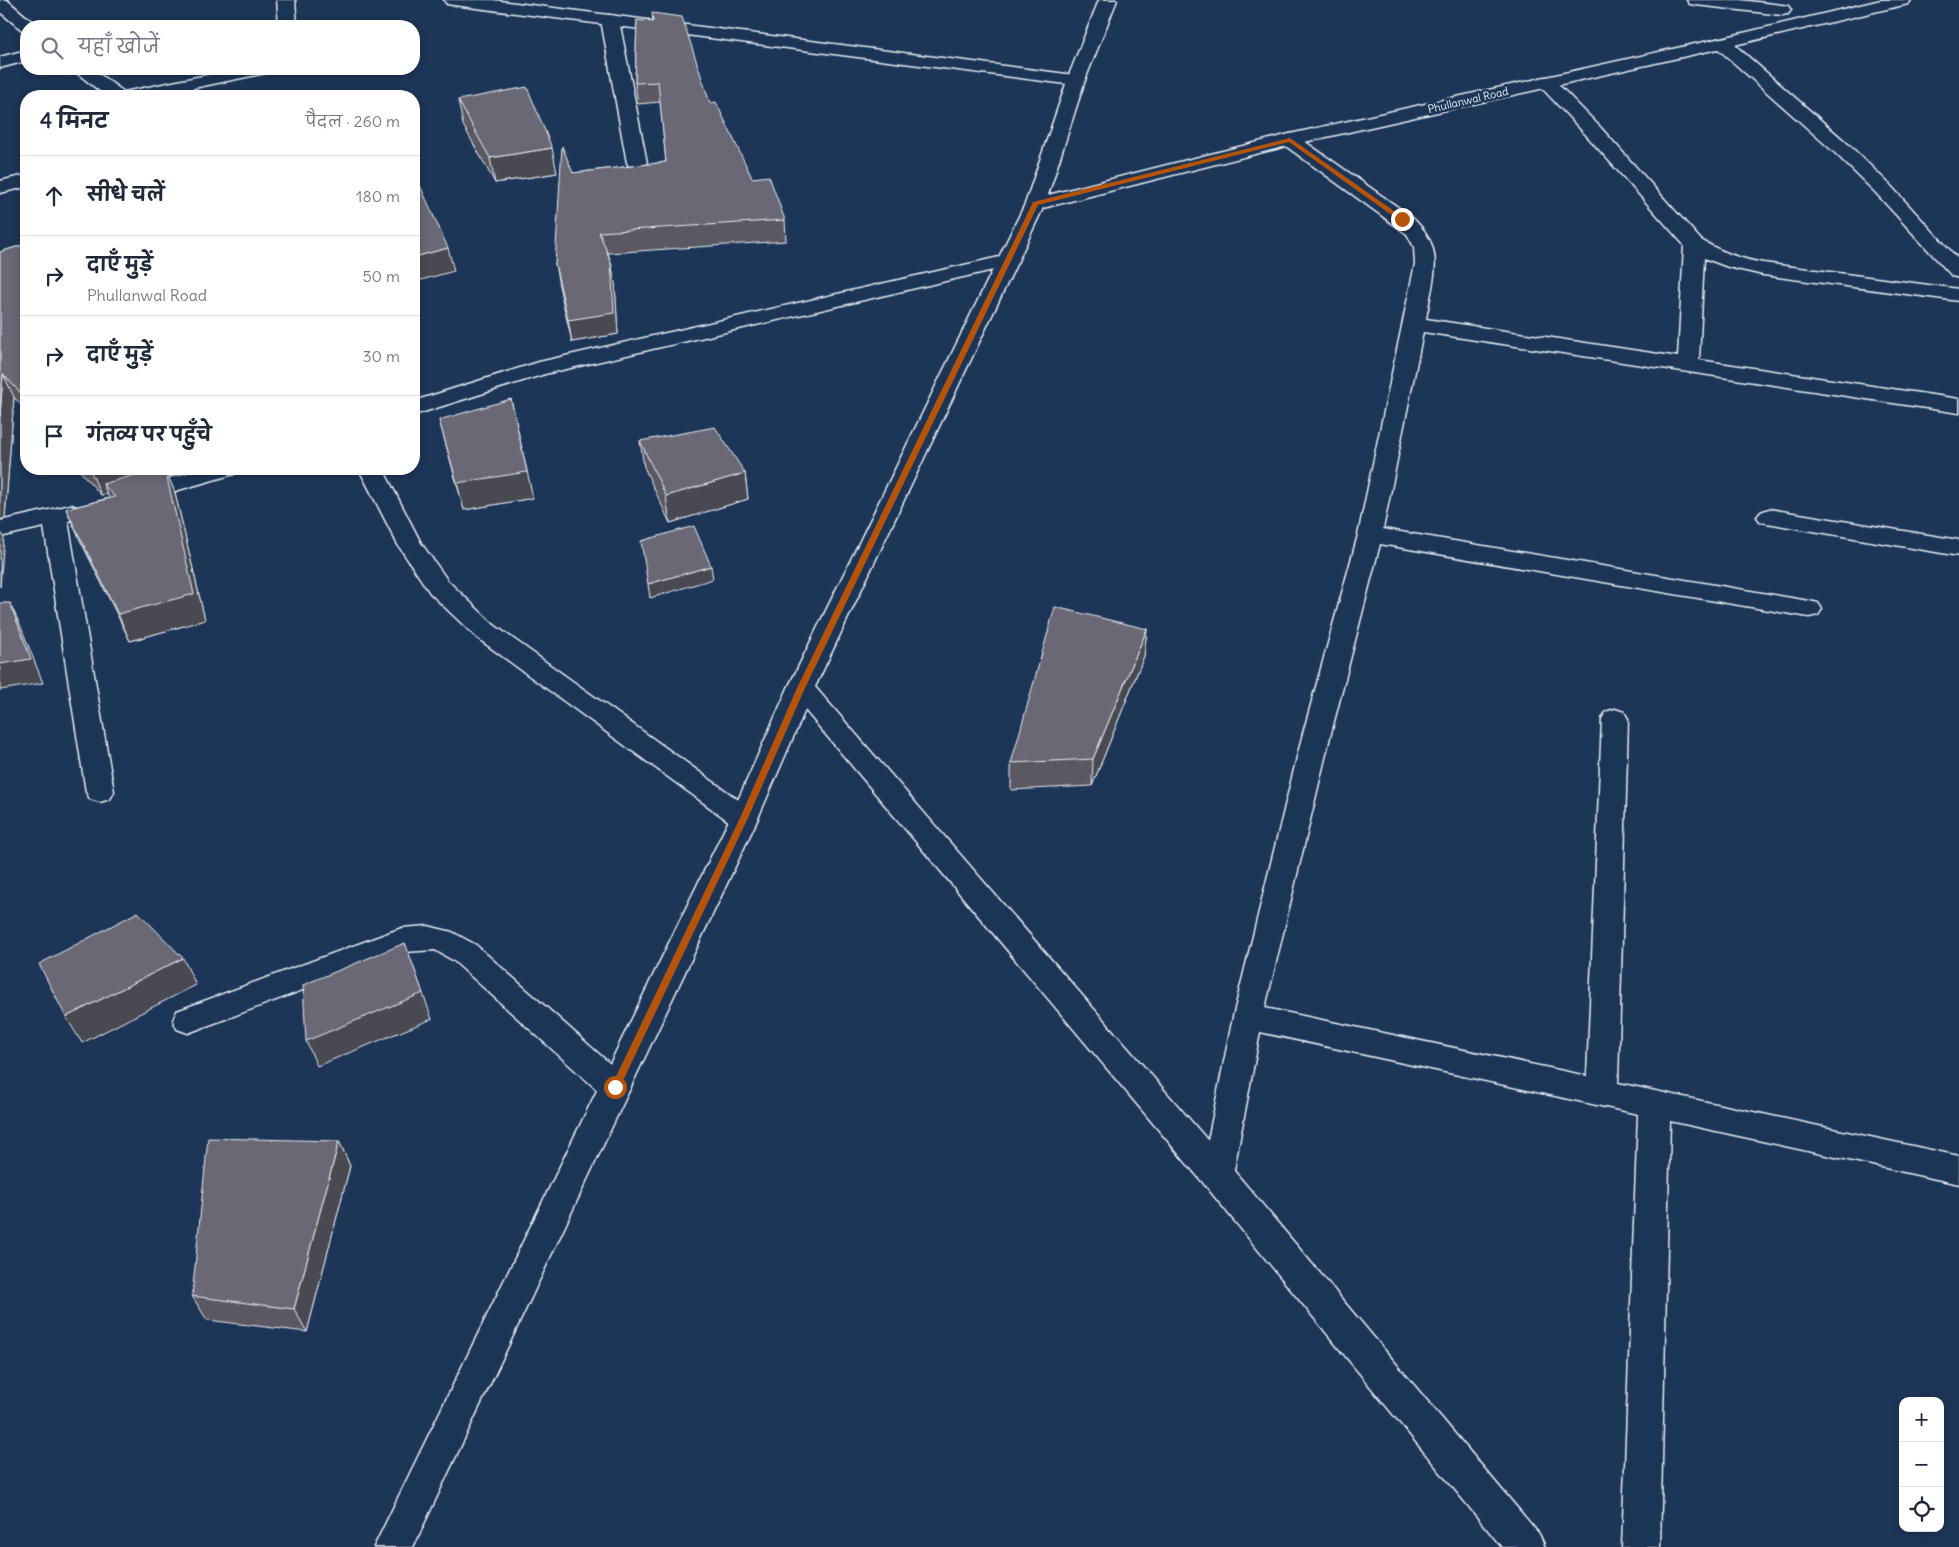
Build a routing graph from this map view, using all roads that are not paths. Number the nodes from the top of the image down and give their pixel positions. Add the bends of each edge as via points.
1 (286, 0) edge
2 (453, 0) edge
3 (1108, 0) edge
4 (1696, 0) edge
5 (1902, 0) edge
6 (0, 3) edge
7 (1782, 5) edge
8 (21, 20) edge
9 (288, 20) edge
10 (610, 20) junction
11 (1780, 28) junction
12 (1722, 44) junction
13 (20, 57) edge
14 (0, 63) edge
15 (89, 75) edge
16 (232, 75) edge
17 (1076, 80) junction
18 (1546, 82) junction
19 (109, 90) edge
20 (159, 90) edge
21 (1290, 140) junction
22 (637, 163) edge
23 (20, 182) edge
24 (0, 187) edge
25 (1036, 204) junction
26 (1694, 244) junction
27 (1008, 261) junction
28 (1959, 272) edge
29 (1959, 295) edge
30 (1414, 324) junction
31 (1688, 366) junction
32 (420, 406) edge
33 (1959, 406) edge
34 (198, 475) edge
35 (374, 475) edge
36 (120, 500) edge
37 (92, 508) edge
38 (1769, 517) dead end
39 (55, 518) junction
40 (0, 529) edge
41 (1370, 535) junction
42 (1959, 548) edge
43 (1809, 609) dead end
44 (801, 688) junction
45 (1615, 719) dead end
46 (100, 792) dead end
47 (744, 818) junction
48 (1248, 1017) junction
49 (188, 1020) dead end
50 (615, 1087) junction
51 (1602, 1093) junction
52 (1654, 1104) junction
53 (1959, 1170) edge
54 (1217, 1175) junction
55 (393, 1547) edge
56 (1526, 1547) edge
57 (1641, 1547) edge

1 - 9 street
2 - 10 street
3 - 17 street
4 - 7 street
5 - 11 street, Phullanwal Road
6 - 8 street
7 - 11 street
10 - 17 street
10 - 22 street
11 - 12 street, Phullanwal Road
12 - 18 street, Phullanwal Road
12 - 28 street via 1842,148
13 - 14 street
15 - 19 street
16 - 20 street
17 - 25 street
18 - 21 street, Phullanwal Road
18 - 26 street
21 - 25 street, Phullanwal Road
21 - 30 street via 1416,231 1424,247 1425,264
23 - 24 street
25 - 27 street
26 - 29 street via 1712,256 1735,264
26 - 31 street
27 - 32 street via 539,369
27 - 44 street
30 - 31 street
30 - 41 street
31 - 33 street
34 - 36 street
35 - 47 street via 410,545 438,588 520,658
37 - 39 street
38 - 42 street
39 - 40 street
39 - 46 street
41 - 43 street
41 - 48 street via 1316,738
44 - 47 street
44 - 54 street
45 - 51 street
47 - 50 street
48 - 51 street
48 - 54 street
49 - 50 street via 402,940 428,936 446,940 465,953
50 - 55 street
51 - 52 street
52 - 53 street
52 - 57 street
54 - 56 street

